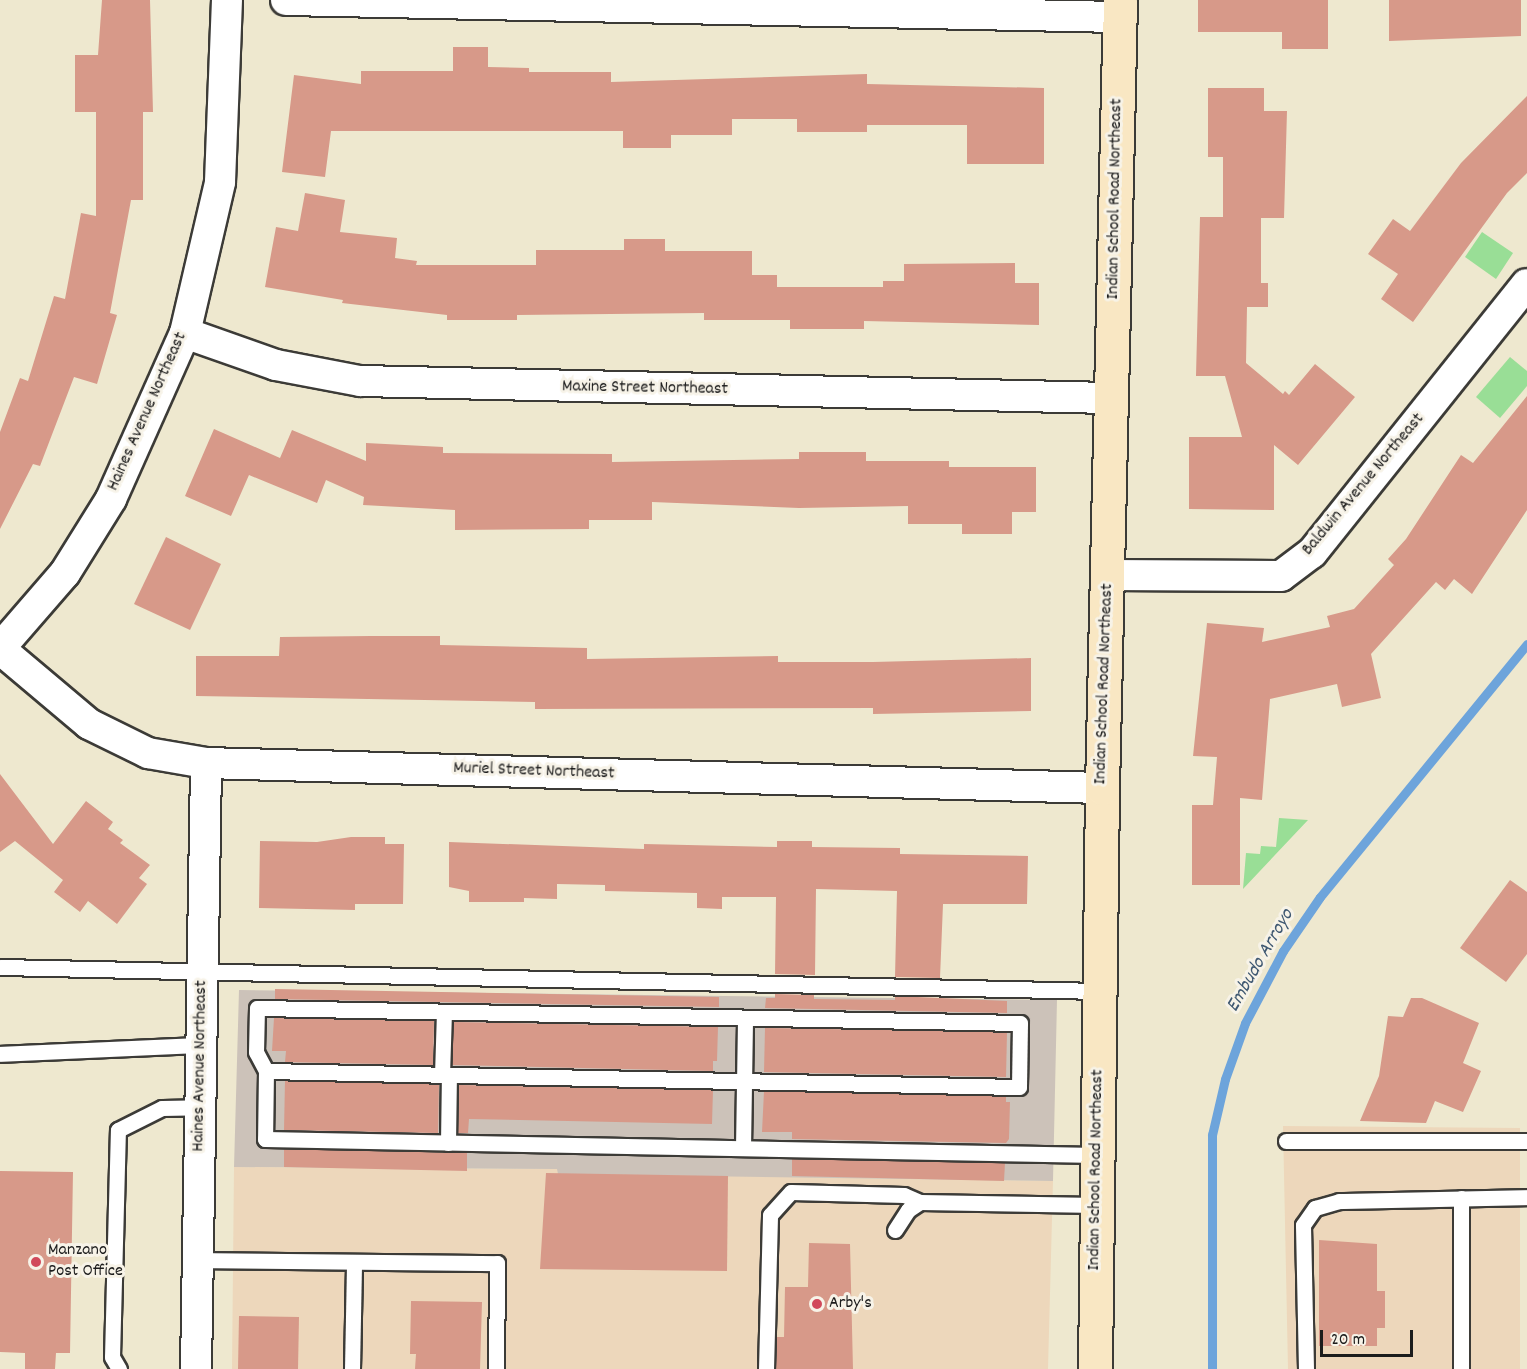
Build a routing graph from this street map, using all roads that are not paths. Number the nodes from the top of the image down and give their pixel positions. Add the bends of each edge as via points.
1 (227, 0) edge
2 (286, 0) edge
3 (1120, 9) edge
4 (1527, 284) edge
5 (185, 333) junction
6 (1112, 398) junction
7 (1109, 575) junction
8 (0, 648) edge
9 (206, 763) junction
10 (1102, 788) junction
11 (0, 967) edge
12 (203, 970) junction
13 (1099, 991) junction
14 (444, 1012) junction
15 (745, 1018) junction
16 (202, 1045) junction
17 (0, 1054) edge
18 (266, 1071) junction
19 (446, 1075) junction
20 (744, 1081) junction
21 (201, 1107) junction
22 (1527, 1141) edge
23 (1286, 1142) dead end
24 (448, 1143) junction
25 (743, 1148) junction
26 (1097, 1155) junction
27 (1527, 1197) edge
28 (1461, 1198) junction
29 (920, 1202) junction
30 (1097, 1205) junction
31 (896, 1230) dead end
32 (198, 1260) junction
33 (354, 1262) junction
34 (119, 1369) edge
35 (196, 1369) edge
36 (352, 1369) edge
37 (496, 1369) edge
38 (766, 1369) edge
39 (1095, 1369) edge
40 (1306, 1369) edge
41 (1461, 1369) edge

1 - 5 street, Haines Avenue Northeast via 220,182
2 - 3 street
3 - 6 street, Indian School Road Northeast
4 - 7 street, Baldwin Avenue Northeast via 1312,553 1281,576
5 - 6 street, Maxine Street Northeast via 276,365 360,381
5 - 8 street, Haines Avenue Northeast via 111,499 66,573
6 - 7 street, Indian School Road Northeast
7 - 10 street, Indian School Road Northeast
8 - 9 street, Muriel Street Northeast via 89,724 148,753
9 - 10 street, Muriel Street Northeast
9 - 12 street, Haines Avenue Northeast
10 - 13 street, Indian School Road Northeast
11 - 12 lane
12 - 13 lane
12 - 16 street, Haines Avenue Northeast
13 - 26 street, Indian School Road Northeast
14 - 15 lane
14 - 18 lane via 256,1008 256,1052
14 - 19 lane
15 - 20 lane
15 - 20 lane via 1020,1023 1019,1087
16 - 17 lane
16 - 21 street, Haines Avenue Northeast
18 - 19 lane
18 - 24 lane via 265,1139
19 - 20 lane
19 - 24 lane
20 - 25 lane
21 - 32 street, Haines Avenue Northeast
21 - 34 lane via 162,1108 118,1130 112,1357
22 - 23 lane
24 - 25 lane
25 - 26 lane
26 - 30 street, Indian School Road Northeast
27 - 28 lane
28 - 40 lane via 1339,1201 1315,1208 1303,1225
28 - 41 lane
29 - 30 lane
29 - 31 lane via 908,1210
29 - 38 lane via 904,1196 797,1190 782,1197 770,1215
30 - 39 street, Indian School Road Northeast
32 - 33 lane
32 - 35 street, Haines Avenue Northeast
33 - 36 lane
33 - 37 lane via 497,1263

